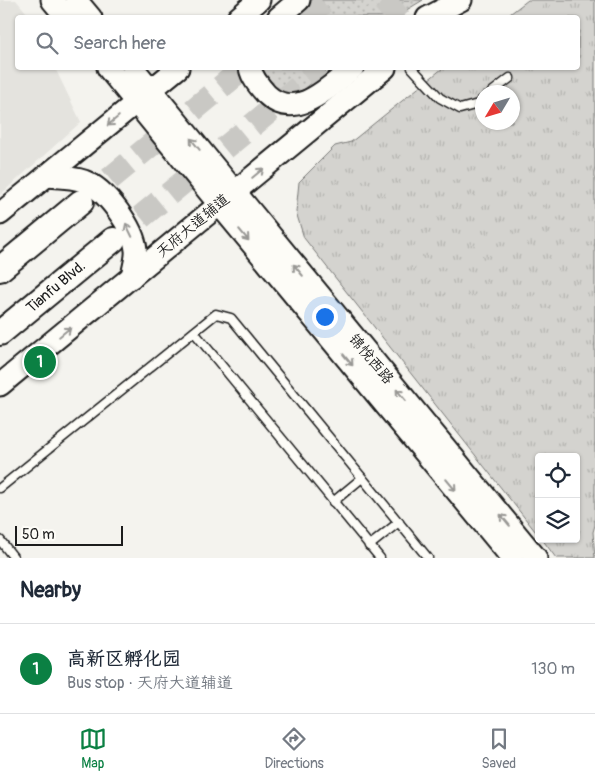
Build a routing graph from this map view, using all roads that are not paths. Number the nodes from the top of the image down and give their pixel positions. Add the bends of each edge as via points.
1 (52, 0) edge
2 (76, 0) edge
3 (259, 0) edge
4 (299, 0) edge
5 (461, 0) edge
6 (467, 0) edge
7 (64, 15) edge
8 (88, 15) edge
9 (242, 15) edge
10 (282, 15) edge
11 (433, 15) edge
12 (450, 15) edge
13 (111, 70) edge
14 (134, 70) edge
15 (175, 70) edge
16 (250, 70) edge
17 (350, 70) edge
18 (383, 70) edge
19 (414, 70) edge
20 (510, 78) dead end
21 (501, 85) edge
22 (144, 95) junction
23 (475, 105) edge
24 (46, 176) junction
25 (227, 198) junction
26 (81, 202) tunnel mouth
27 (0, 214) edge
28 (113, 240) tunnel mouth
29 (0, 269) edge
30 (132, 277) junction
31 (194, 332) junction
32 (0, 334) edge
33 (0, 385) edge
34 (362, 478) junction
35 (0, 488) edge
36 (333, 502) junction
37 (399, 522) junction
38 (0, 540) edge
39 (370, 546) junction
40 (14, 558) edge
41 (380, 558) edge
42 (428, 558) edge
43 (512, 558) edge
44 (536, 558) edge

1 - 7 main road
2 - 8 main road
3 - 9 main road
4 - 10 main road
5 - 11 main road
6 - 12 main road
13 - 22 main road
14 - 22 main road
15 - 22 main road
16 - 17 main road via 260,88 272,99 291,105 314,98
25 -> 18 main road, 天府大道辅道
19 - 23 lane via 440,98 460,109
20 - 21 lane
22 -> 24 main road
22 - 25 main road, 锦悦西路
24 - 27 main road
30 -> 24 main road via 136,251 131,233 105,196 86,182
25 - 30 main road, 天府大道辅道
25 -> 43 main road, 锦悦西路
44 -> 25 main road, 锦悦西路
26 - 29 main road
28 - 32 main road, Tianfu Blvd.
33 -> 30 main road, 天府大道辅道
31 - 34 lane via 216,314 232,318
31 - 35 lane
31 - 36 lane
34 - 36 lane
34 - 37 lane
36 - 39 lane
37 - 39 lane
37 - 42 lane
38 - 40 lane
39 - 41 lane

